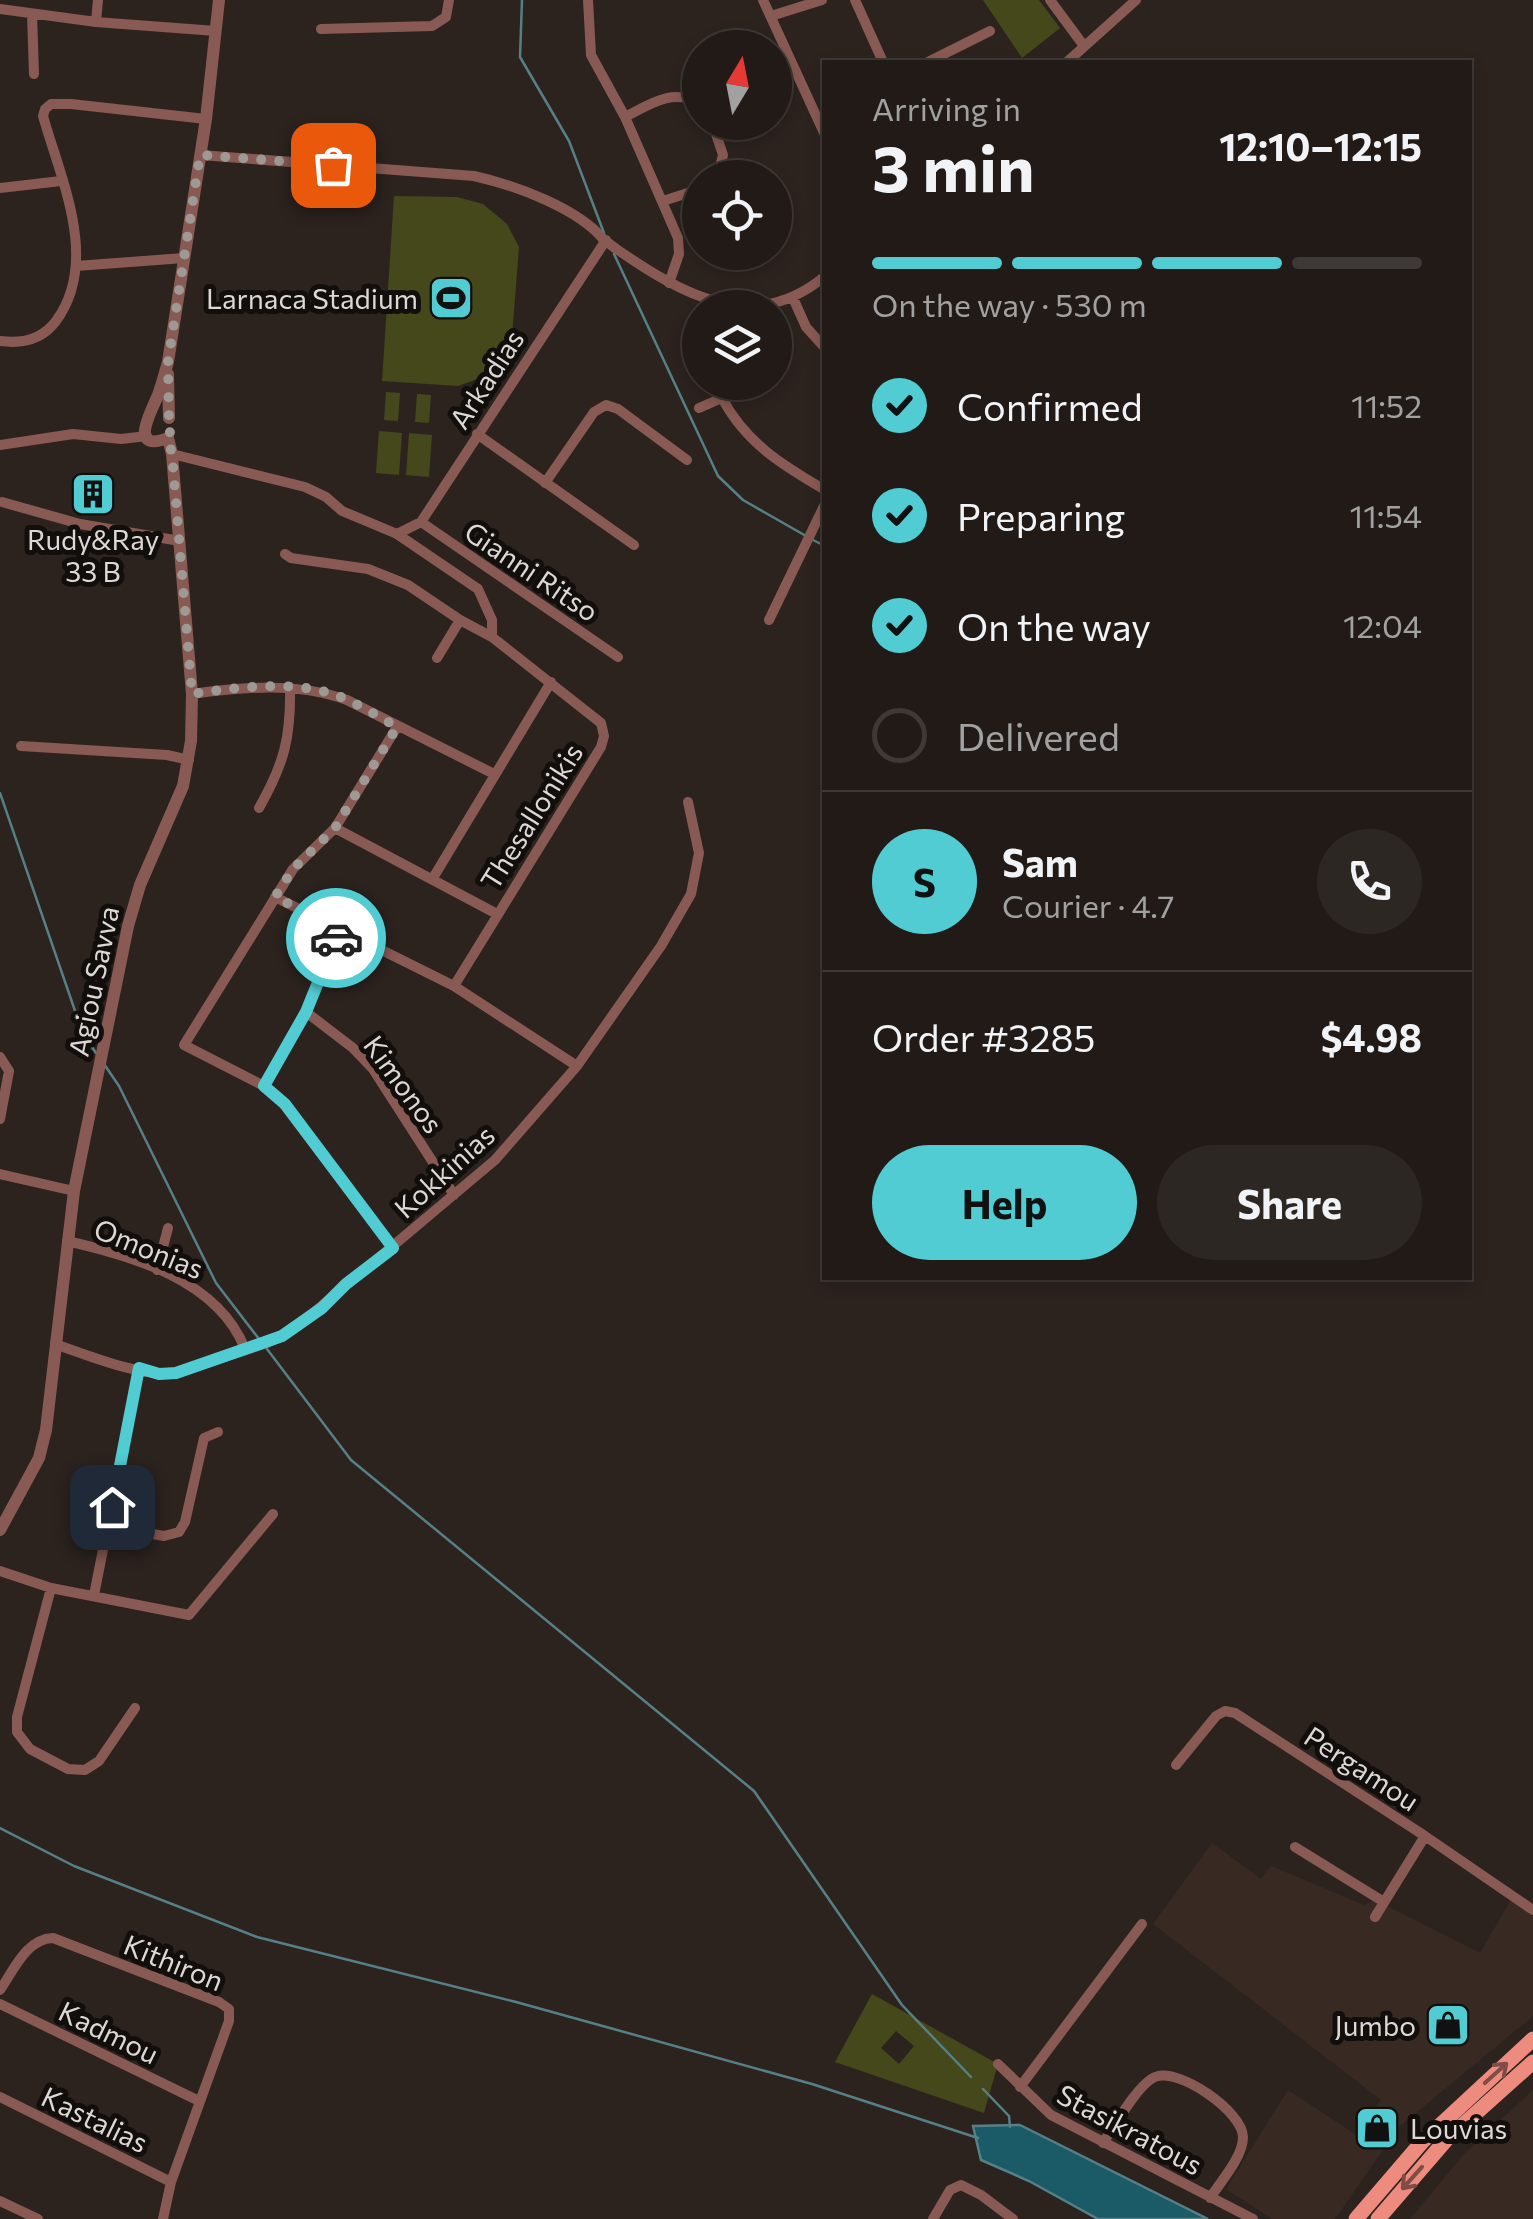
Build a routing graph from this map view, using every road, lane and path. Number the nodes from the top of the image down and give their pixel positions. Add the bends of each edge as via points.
1 (98, 0) edge
2 (219, 0) edge
3 (448, 0) edge
4 (588, 0) edge
5 (764, 0) edge
6 (822, 0) edge
7 (855, 0) edge
8 (1050, 0) edge
9 (1136, 0) edge
10 (0, 9) edge
11 (32, 14) junction
12 (771, 16) junction
13 (96, 22) junction
14 (322, 28) dead end
15 (216, 31) junction
16 (990, 32) dead end
17 (1084, 46) junction
18 (882, 60) edge
19 (932, 60) edge
20 (1069, 60) edge
21 (34, 74) dead end
22 (682, 97) edge
23 (625, 118) junction
24 (206, 119) junction
25 (822, 128) edge
26 (200, 155) junction
27 (61, 181) junction
28 (0, 188) edge
29 (682, 195) edge
30 (663, 201) junction
31 (608, 242) junction
32 (184, 258) junction
33 (76, 266) junction
34 (822, 278) edge
35 (668, 282) junction
36 (793, 298) junction
37 (0, 341) edge
38 (822, 345) edge
39 (168, 362) junction
40 (717, 400) edge
41 (723, 400) edge
42 (699, 408) dead end
43 (148, 416) junction
44 (169, 418) junction
45 (477, 434) junction
46 (146, 436) junction
47 (168, 438) junction
48 (0, 444) edge
49 (172, 454) junction
50 (687, 460) dead end
51 (546, 483) junction
52 (822, 488) edge
53 (2, 502) dead end
54 (822, 510) edge
55 (420, 522) junction
56 (397, 534) junction
57 (180, 542) junction
58 (634, 545) dead end
59 (285, 554) dead end
60 (460, 620) junction
61 (769, 620) dead end
62 (492, 637) junction
63 (618, 657) dead end
64 (437, 658) dead end
65 (551, 682) junction
66 (290, 687) junction
67 (192, 694) junction
68 (397, 727) junction
69 (20, 746) dead end
70 (189, 760) junction
71 (494, 774) junction
72 (688, 802) dead end
73 (259, 808) dead end
74 (335, 828) junction
75 (434, 878) junction
76 (275, 897) junction
77 (497, 914) junction
78 (340, 929) junction
79 (454, 986) junction
80 (306, 1012) junction
81 (0, 1057) edge
82 (577, 1066) junction
83 (264, 1086) junction
84 (0, 1119) edge
85 (0, 1174) edge
86 (74, 1192) junction
87 (454, 1194) junction
88 (168, 1228) dead end
89 (67, 1241) junction
90 (393, 1248) junction
91 (157, 1270) junction
92 (55, 1344) junction
93 (249, 1348) junction
94 (139, 1368) junction
95 (218, 1432) dead end
96 (273, 1514) dead end
97 (109, 1526) junction
98 (0, 1530) edge
99 (0, 1572) edge
100 (50, 1588) junction
101 (94, 1594) junction
102 (135, 1708) dead end
103 (1176, 1765) dead end
104 (1425, 1836) junction
105 (1295, 1847) dead end
106 (1384, 1902) junction
107 (1533, 1910) edge
108 (1375, 1917) dead end
109 (1142, 1924) dead end
110 (0, 1990) edge
111 (0, 2004) edge
112 (1533, 2039) edge
113 (1533, 2062) edge
114 (998, 2064) dead end
115 (1020, 2087) junction
116 (0, 2097) edge
117 (199, 2101) junction
118 (1103, 2143) junction
119 (171, 2182) junction
120 (1210, 2198) junction
121 (0, 2201) edge
122 (38, 2219) edge
123 (163, 2219) edge
124 (933, 2219) edge
125 (1013, 2219) edge
126 (1253, 2219) edge
127 (1356, 2219) edge
128 (1378, 2219) edge

1 - 13 street
2 - 15 street
3 - 14 street via 446,17 432,26
4 - 23 street via 591,55
5 - 12 street
6 - 12 street
7 - 18 street
8 - 17 street
9 - 17 street
10 - 11 street
11 - 13 street
11 - 21 street
12 - 25 street
13 - 15 street
15 - 24 street
16 - 19 street
17 - 20 street
22 - 23 street
23 - 30 street
24 - 26 street
24 - 27 street via 51,104 44,116
26 - 31 street via 474,176 548,201
26 - 32 street
27 - 28 street
27 - 33 street via 76,233
29 - 30 street
30 - 35 street via 680,250
31 - 35 street
31 - 45 street, Arkadias
32 - 33 street
32 - 39 street
33 - 37 street via 64,310 52,326 28,341
34 - 36 street
35 - 36 street via 731,304
36 - 38 street
39 - 43 street
39 - 44 street
40 - 42 street
41 - 52 street via 759,448
43 - 44 street
43 - 46 street
44 - 47 street
45 - 51 street
45 - 55 street, Arkadias
46 - 47 street
46 - 48 street via 73,434
47 - 49 street, Agiou Savva
49 - 56 street via 305,487
49 - 57 street, Agiou Savva
50 - 51 street via 618,408 602,406
51 - 58 street
53 - 57 street
54 - 61 street
55 - 56 street, Arkadias
55 - 63 street, Gianni Ritso
56 - 62 street via 478,590
57 - 67 street, Agiou Savva
59 - 60 street via 386,575
60 - 62 street
60 - 64 street
62 - 65 street
65 - 71 street
65 - 77 street, Thesallonikis via 594,715 604,736
66 - 67 street
66 - 68 street via 347,700
66 - 73 street via 285,753
67 - 70 street, Agiou Savva
68 - 71 street
68 - 74 street
69 - 70 street
70 - 86 street, Agiou Savva via 132,905
71 - 75 street
72 - 82 street, Kokkinias via 699,852 691,894
74 - 75 street
74 - 76 street
75 - 77 street
76 - 78 street
76 - 83 street via 184,1045
77 - 79 street, Thesallonikis
78 - 79 street
78 - 80 street
79 - 82 street
80 - 83 street
80 - 87 street, Kimonos via 373,1069
81 - 84 street via 9,1071
82 - 87 street, Kokkinias via 495,1160
83 - 90 street via 285,1104
85 - 86 street
86 - 89 street, Agiou Savva
87 - 90 street, Kokkinias
88 - 91 street
89 - 91 street, Omonias
89 - 92 street, Agiou Savva
90 - 93 street, Kokkinias via 294,1329
91 - 93 street, Omonias via 202,1292
92 - 94 street, Kokkinias
92 - 98 street, Agiou Savva via 39,1458
93 - 94 street, Kokkinias via 176,1373
94 - 97 street
95 - 97 street via 204,1438 178,1532 164,1536
96 - 101 street via 190,1615
97 - 101 street
99 - 100 street
100 - 101 street
100 - 102 street via 16,1717 20,1740 64,1767 85,1770 99,1761
103 - 104 street, Pergamou via 1216,1716 1232,1712
104 - 106 street
104 - 107 street, Pergamou
105 - 106 street
106 - 108 street
109 - 115 street
110 - 117 street, Kithiron via 30,1946 53,1938 219,2002 229,2021
111 - 117 street, Kadmou
127 -> 112 main road via 1422,2142
113 -> 128 main road via 1446,2140
114 - 115 street, Stasikratous
115 - 118 street, Stasikratous via 1044,2110
116 - 119 street, Kastalias
117 - 119 street, Kithiron
118 - 120 street, Stasikratous
118 - 120 street via 1150,2080 1180,2077 1231,2111 1242,2128 1239,2153
119 - 123 street, Kithiron
120 - 126 street, Stasikratous
121 - 122 street
124 - 125 street via 950,2190 961,2185

